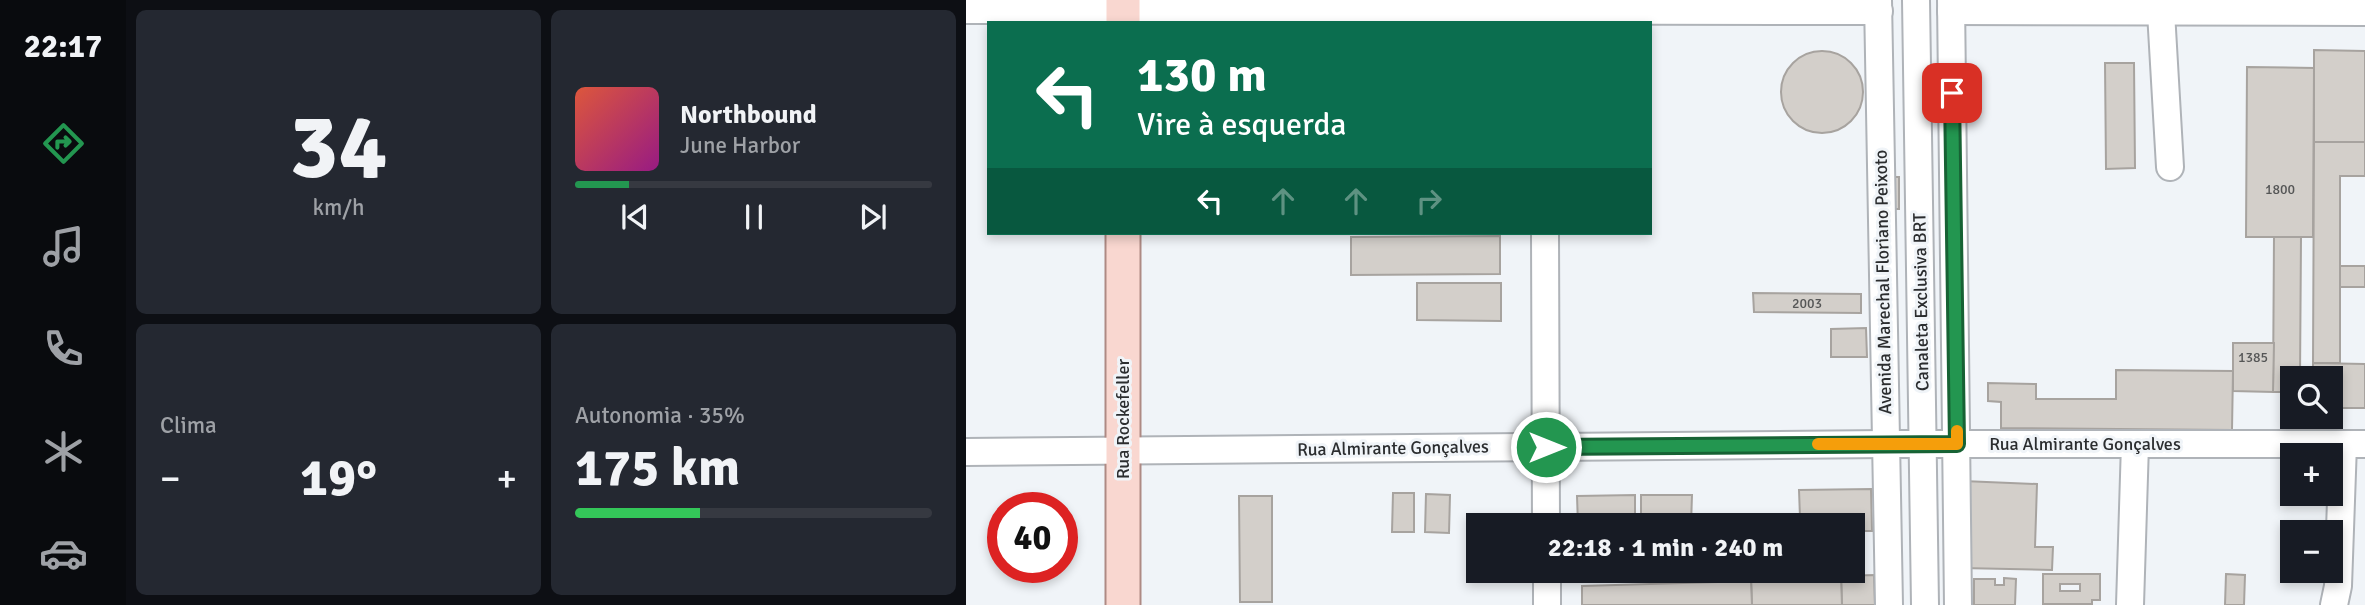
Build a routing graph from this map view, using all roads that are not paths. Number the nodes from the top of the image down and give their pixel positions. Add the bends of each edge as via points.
1 (1916, 0) edge
2 (1690, 6) edge
3 (1879, 6) edge
4 (1951, 6) edge
5 (1986, 6) edge
6 (2061, 6) edge
7 (966, 10) edge
8 (1123, 11) edge
9 (1545, 11) edge
10 (2161, 12) junction
11 (2365, 12) edge
12 (2170, 167) dead end
13 (1123, 235) edge
14 (1545, 235) edge
15 (1885, 444) junction
16 (1923, 444) junction
17 (1957, 444) junction
18 (2135, 444) junction
19 (2354, 444) edge
20 (1546, 447) junction
21 (1123, 450) junction
22 (966, 452) edge
23 (1546, 513) edge
24 (1547, 583) edge
25 (1123, 605) edge
26 (1547, 605) edge
27 (1889, 605) edge
28 (1925, 605) edge
29 (1958, 605) edge
30 (2130, 605) edge
31 (2334, 605) edge

1 - 16 street, Canaleta Exclusiva BRT
2 - 3 street
2 - 9 street
3 - 15 street, Avenida Marechal Floriano Peixoto
4 - 5 street
4 - 17 street
5 - 6 street
6 - 10 street
7 - 8 street
8 - 9 street
10 - 11 street
10 - 12 street
13 - 21 main road, Rua Rockefeller
14 - 20 street
15 - 16 street, Rua Almirante Gonçalves
15 - 20 street, Rua Almirante Gonçalves
15 - 27 street, Avenida Marechal Floriano Peixoto
16 - 17 street, Rua Almirante Gonçalves
16 - 28 street, Canaleta Exclusiva BRT
17 - 18 street, Rua Almirante Gonçalves
17 - 29 street
18 - 19 street, Rua Almirante Gonçalves
18 - 30 street
19 - 31 street
20 - 21 street, Rua Almirante Gonçalves
20 - 23 street
21 - 22 street, Rua Almirante Gonçalves
21 - 25 main road, Rua Rockefeller
24 - 26 street

